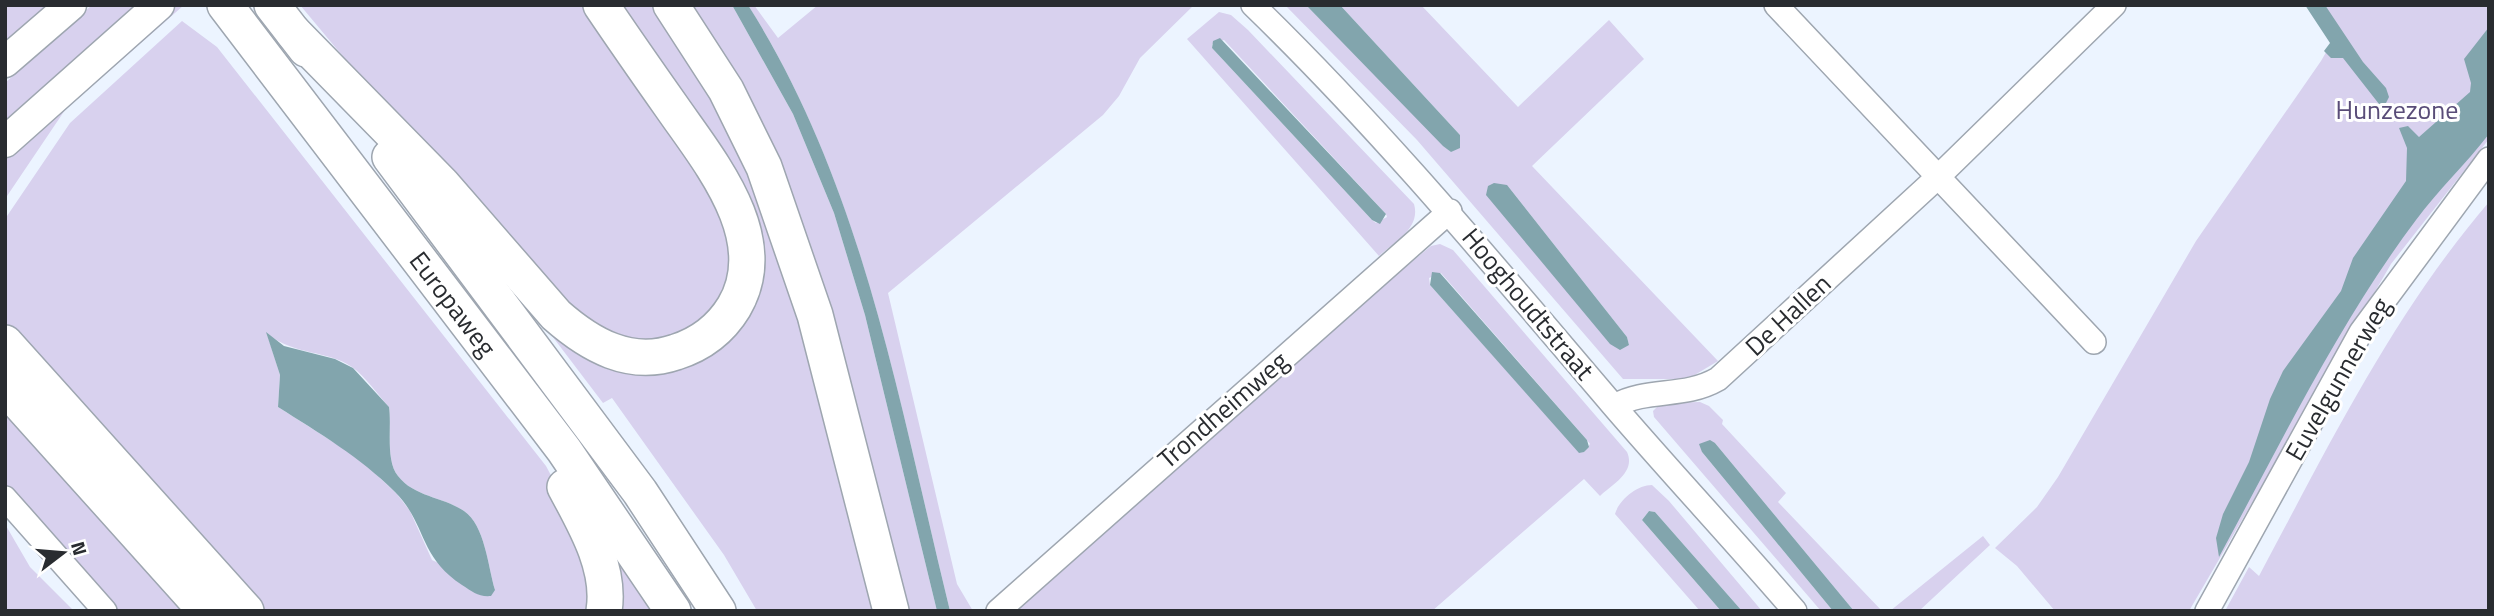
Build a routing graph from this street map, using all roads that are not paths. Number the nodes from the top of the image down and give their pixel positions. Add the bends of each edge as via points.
1 (71, 5) edge
2 (159, 5) edge
3 (601, 5) edge
4 (671, 5) edge
5 (1252, 5) edge
6 (1776, 5) edge
7 (2114, 5) edge
8 (227, 7) edge
9 (283, 18) edge
10 (5, 62) edge
11 (5, 142) edge
12 (2489, 159) edge
13 (1938, 176) junction
14 (1450, 211) junction
15 (460, 310) junction
16 (2094, 342) dead end
17 (5, 343) edge
18 (5, 387) edge
19 (1614, 406) junction
20 (5, 498) edge
21 (105, 611) edge
22 (206, 611) edge
23 (246, 611) edge
24 (604, 611) edge
25 (673, 611) edge
26 (718, 611) edge
27 (891, 611) edge
28 (998, 611) edge
29 (1795, 611) edge
30 (2207, 611) edge

1 - 10 main road
2 - 11 main road
3 - 9 highway via 717,173 743,232 746,268 732,310 712,334 662,357 611,351 577,334 433,174
4 - 27 highway via 726,90 764,167 815,316
5 - 14 street, Hooghoudtstraat
6 - 13 street
7 - 13 street, De Hallen
8 - 15 highway, Europaweg
9 - 26 highway, Europaweg via 538,352 640,492
12 - 30 street, Euvelgunnerweg via 2361,332
13 - 16 street
13 - 19 street, De Hallen via 1718,379 1689,392 1640,394
14 - 19 street, Hooghoudtstraat
14 - 28 street, Trondheimweg
15 - 24 highway via 592,537 606,599
15 - 25 highway, Europaweg via 564,450
17 - 23 highway
18 - 22 highway
19 - 29 street, Hooghoudtstraat
20 - 21 street

